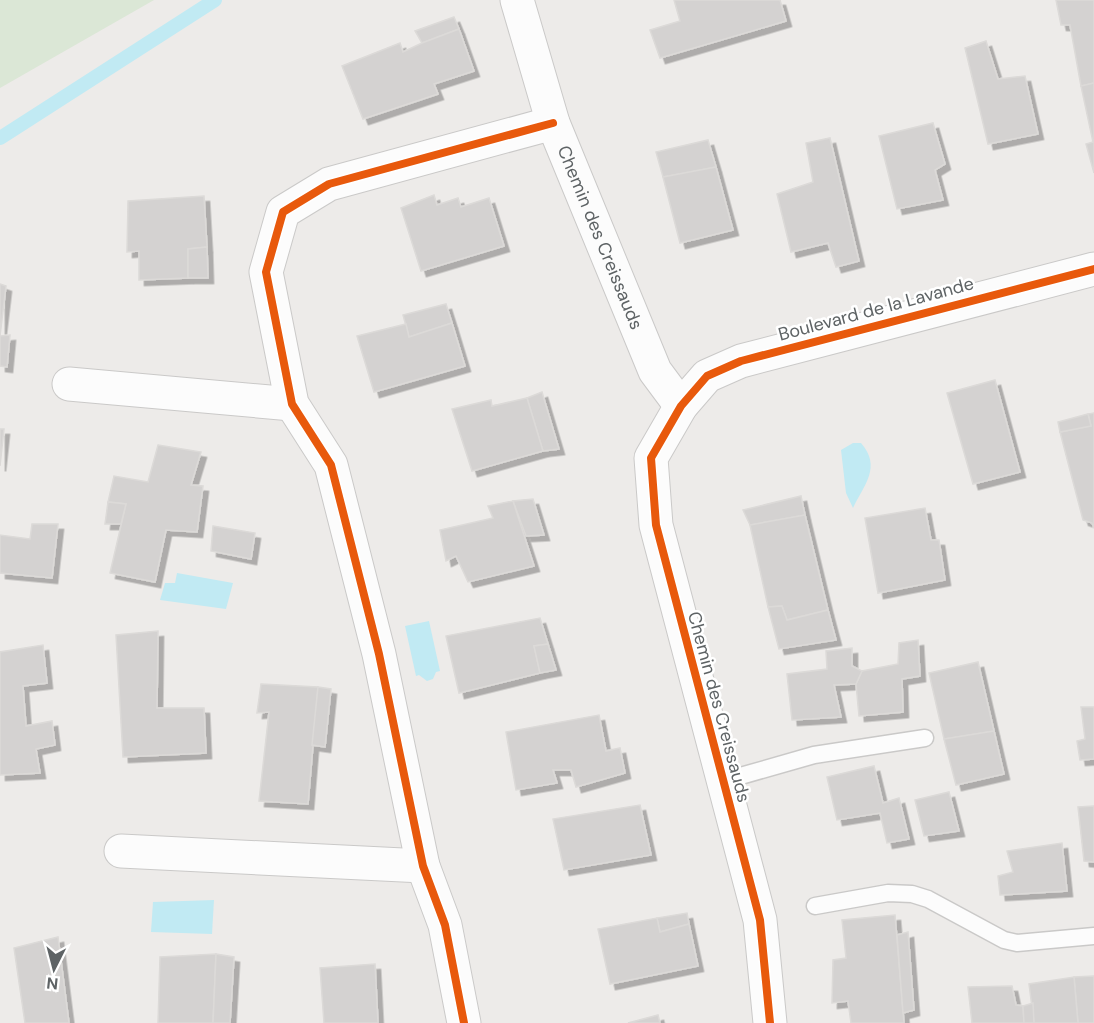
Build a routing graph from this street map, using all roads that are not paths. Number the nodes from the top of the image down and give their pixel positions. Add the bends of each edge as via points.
1 (517, 0) edge
2 (553, 123) junction
3 (1094, 269) edge
4 (69, 384) dead end
5 (292, 404) junction
6 (681, 406) junction
7 (925, 738) dead end
8 (723, 781) junction
9 (121, 851) dead end
10 (423, 866) junction
11 (815, 906) dead end
12 (1094, 936) edge
13 (464, 1023) edge
14 (770, 1023) edge

1 - 2 street, Chemin des Creissauds
2 - 5 street via 329,184 283,212 266,272
2 - 6 street, Chemin des Creissauds via 654,371
3 - 6 street, Boulevard de la Lavande via 741,361 707,376
4 - 5 street
5 - 10 street via 331,465 379,654
6 - 8 street, Chemin des Creissauds via 651,458 656,525
7 - 8 lane via 814,755
8 - 14 street, Chemin des Creissauds via 760,920
9 - 10 street
10 - 13 street via 445,925
11 - 12 lane via 888,893 912,894 984,931 1017,943

